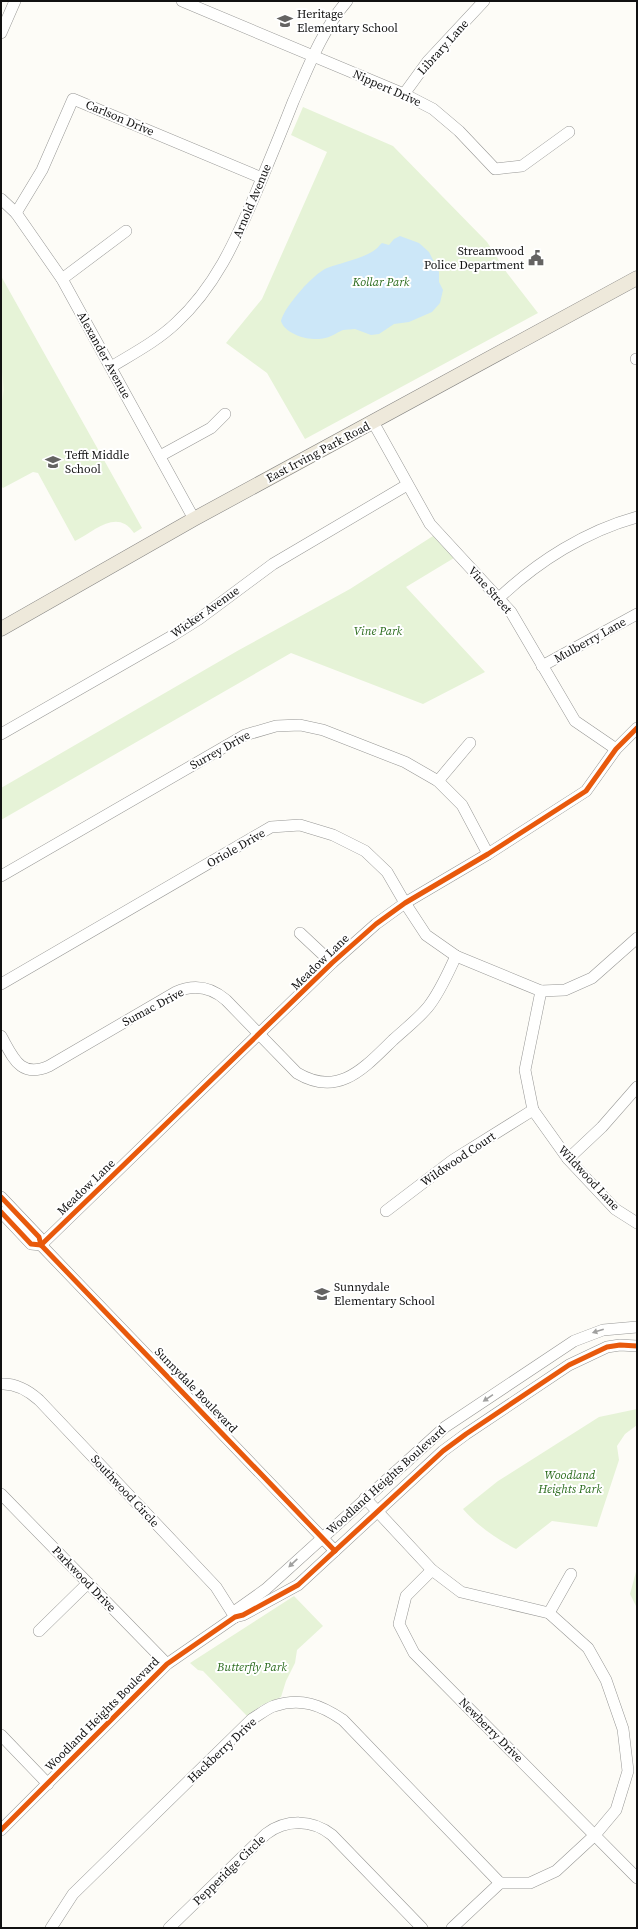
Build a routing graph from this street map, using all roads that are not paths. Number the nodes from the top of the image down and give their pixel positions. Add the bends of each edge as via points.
1 (15, 1) edge
2 (182, 1) edge
3 (347, 1) edge
4 (484, 1) edge
5 (1, 33) edge
6 (313, 56) junction
7 (404, 94) junction
8 (569, 132) dead end
9 (262, 178) junction
10 (1, 199) edge
11 (16, 213) junction
12 (126, 231) dead end
13 (637, 278) edge
14 (62, 279) junction
15 (111, 367) junction
16 (225, 414) dead end
17 (373, 422) junction
18 (160, 456) junction
19 (407, 485) junction
20 (637, 517) edge
21 (194, 519) junction
22 (499, 598) junction
23 (637, 614) edge
24 (1, 629) edge
25 (542, 666) junction
26 (637, 728) edge
27 (1, 734) edge
28 (470, 743) dead end
29 (616, 749) junction
30 (438, 781) junction
31 (488, 854) junction
32 (1, 876) edge
33 (405, 903) junction
34 (300, 933) dead end
35 (637, 938) edge
36 (456, 956) junction
37 (332, 964) junction
38 (1, 984) edge
39 (541, 991) junction
40 (259, 1035) junction
41 (1, 1036) edge
42 (637, 1087) edge
43 (533, 1110) junction
44 (568, 1159) junction
45 (1, 1197) edge
46 (386, 1211) dead end
47 (1, 1212) edge
48 (637, 1223) edge
49 (41, 1245) junction
50 (637, 1327) edge
51 (637, 1346) edge
52 (1, 1384) edge
53 (1, 1494) edge
54 (365, 1498) junction
55 (377, 1512) junction
56 (322, 1537) junction
57 (335, 1551) junction
58 (432, 1570) junction
59 (570, 1574) dead end
60 (88, 1584) junction
61 (549, 1613) junction
62 (235, 1617) junction
63 (39, 1631) dead end
64 (167, 1664) junction
65 (1, 1735) edge
66 (48, 1784) junction
67 (1, 1830) edge
68 (594, 1835) junction
69 (637, 1878) edge
70 (500, 1883) junction
71 (52, 1928) edge
72 (169, 1928) edge
73 (422, 1928) edge
74 (452, 1928) edge

1 - 5 street
2 - 6 street, Nippert Drive
3 - 6 street, Arnold Avenue
4 - 7 street, Library Lane via 428,60
6 - 7 street, Nippert Drive
6 - 9 street, Arnold Avenue
7 - 8 street, Nippert Drive via 433,108 495,169 522,166
9 - 11 street, Carlson Drive via 73,99 42,170
9 - 15 street, Arnold Avenue via 235,241 208,287 190,309 164,333
10 - 11 street, Alexander Avenue
11 - 14 street, Alexander Avenue
12 - 14 street
13 - 17 main road, East Irving Park Road
14 - 15 street, Alexander Avenue
15 - 18 street, Alexander Avenue
16 - 18 street via 211,428
17 - 19 street, Vine Street
17 - 21 main road, East Irving Park Road
18 - 21 street, Alexander Avenue
19 - 22 street, Vine Street via 434,529
19 - 27 street, Wicker Avenue via 273,564 183,629
20 - 22 street via 611,524 554,554
21 - 24 main road, East Irving Park Road
22 - 25 street, Vine Street via 521,626
23 - 25 street, Mulberry Lane
25 - 29 street, Vine Street via 575,721
26 - 29 street, Meadow Lane
28 - 30 street
29 - 31 street, Meadow Lane via 586,791
30 - 31 street, Surrey Drive via 462,805
30 - 32 street, Surrey Drive via 405,762 323,730 295,725 264,728 241,737
31 - 33 street, Meadow Lane
33 - 36 street, Oriole Drive via 426,935
33 - 37 street, Meadow Lane via 376,924
33 - 38 street, Oriole Drive via 388,872 365,851 333,835 300,825 271,827
34 - 37 street
35 - 39 street, Oriole Drive via 592,978 565,990
36 - 39 street, Oriole Drive
36 - 40 street, Sumac Drive via 428,1007 367,1066 342,1081 324,1083 310,1080 289,1066
37 - 40 street, Meadow Lane
39 - 43 street, Wildwood Lane via 525,1070
40 - 41 street, Sumac Drive via 221,996 208,989 188,988 176,992 38,1071 27,1070 17,1064
40 - 49 street, Meadow Lane
42 - 44 street via 602,1128
43 - 44 street, Wildwood Lane
43 - 46 street, Wildwood Court via 453,1160
44 - 48 street, Wildwood Lane via 615,1208
45 - 49 street, Sunnydale Boulevard via 39,1237
47 - 49 street, Sunnydale Boulevard via 31,1244
49 - 56 street, Sunnydale Boulevard
50 -> 54 street, Woodland Heights Boulevard via 603,1330 565,1345 444,1427
51 - 55 street, Woodland Heights Boulevard via 607,1347 569,1365 458,1440
52 - 62 street, Southwood Circle via 21,1388 39,1400 216,1587
53 - 60 street, Parkwood Drive
54 - 55 street
54 - 56 street, Woodland Heights Boulevard
55 - 57 street, Woodland Heights Boulevard
55 - 58 street
56 - 57 street, Sunnydale Boulevard
56 -> 62 street, Woodland Heights Boulevard via 266,1589 238,1609
57 - 62 street, Woodland Heights Boulevard via 298,1585
58 - 61 street via 461,1592
58 - 68 street, Newberry Drive via 406,1596 399,1624 414,1653
59 - 61 street
60 - 63 street
60 - 64 street, Parkwood Drive
61 - 68 street via 588,1648 606,1680 624,1729 628,1771 616,1810
62 - 64 street, Woodland Heights Boulevard
64 - 66 street, Woodland Heights Boulevard
65 - 66 street
66 - 67 street, Woodland Heights Boulevard
68 - 69 street, Newberry Drive
68 - 70 street via 556,1872 530,1883
70 - 71 street, Hackberry Drive via 343,1720 325,1708 301,1702 273,1706 252,1719 73,1894
70 - 74 street
72 - 73 street, Pepperidge Circle via 266,1834 285,1824 299,1823 321,1828 332,1835

